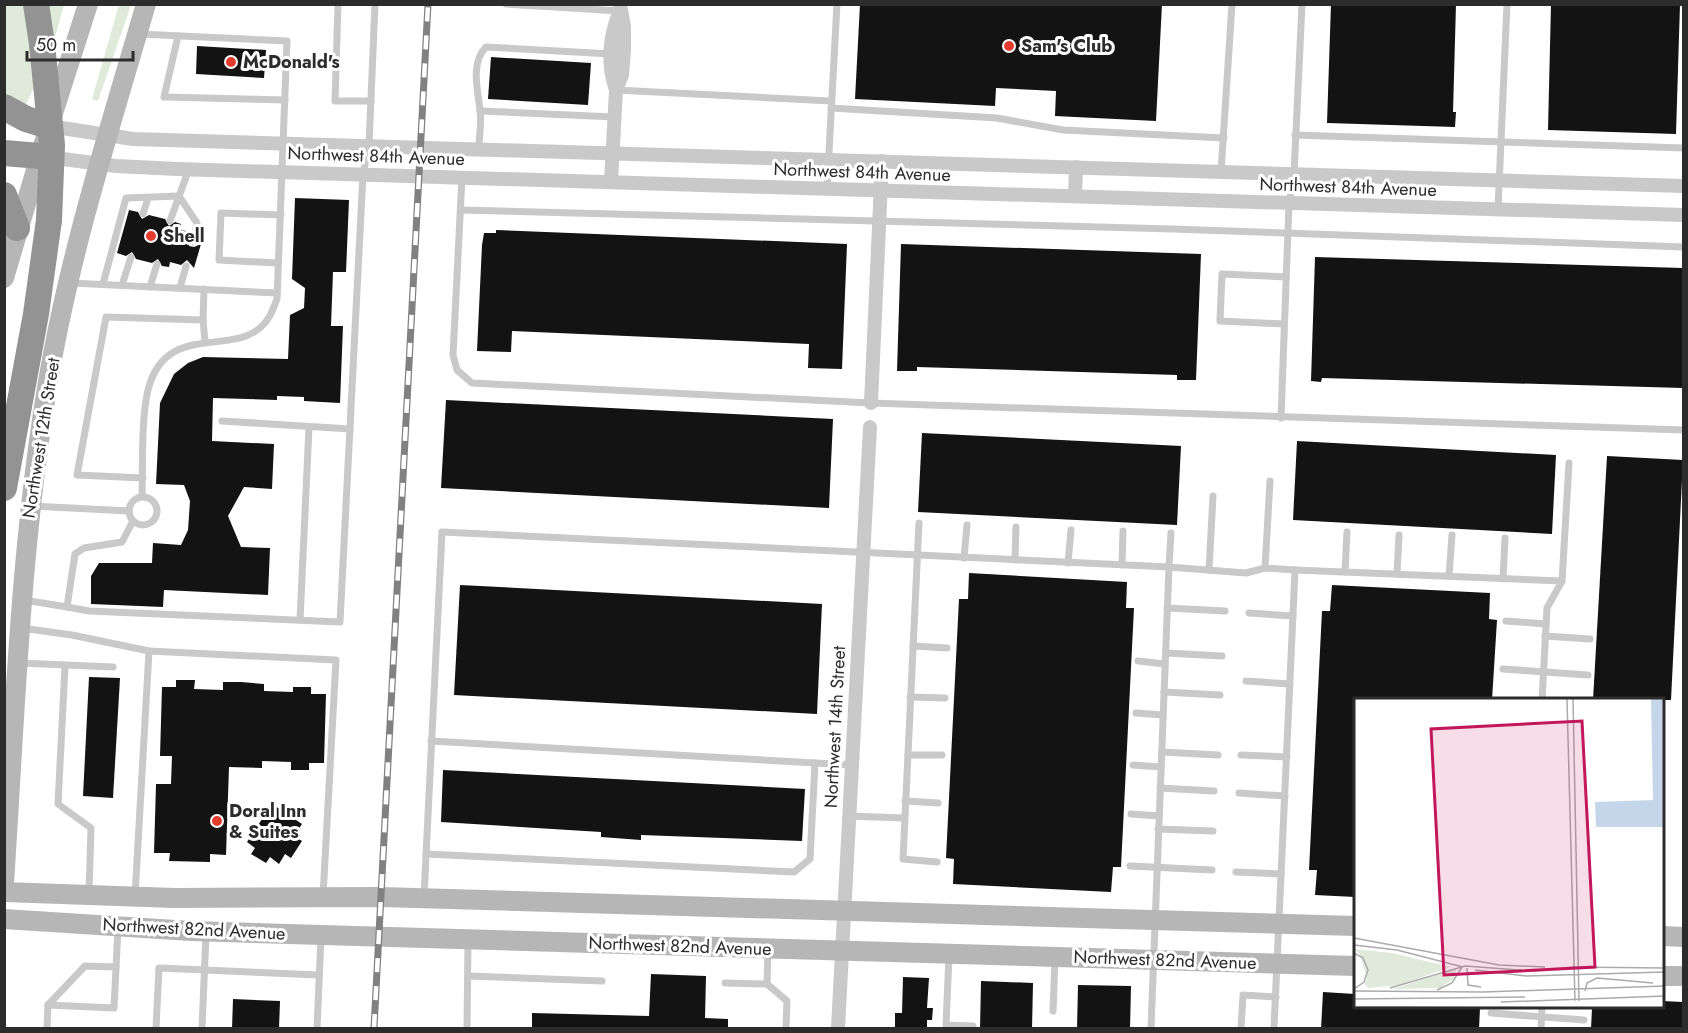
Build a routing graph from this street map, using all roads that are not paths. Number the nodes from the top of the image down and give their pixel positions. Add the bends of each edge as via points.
1 (36, 4) edge
2 (88, 4) edge
3 (146, 4) edge
4 (338, 4) edge
5 (375, 4) edge
6 (506, 4) edge
7 (837, 4) edge
8 (1232, 4) edge
9 (1302, 4) edge
10 (1508, 4) edge
11 (620, 8) edge
12 (137, 34) junction
13 (178, 36) junction
14 (611, 54) junction
15 (616, 90) junction
16 (285, 100) junction
17 (371, 102) junction
18 (831, 105) junction
19 (4, 106) edge
20 (480, 111) junction
21 (614, 117) junction
22 (49, 126) junction
23 (109, 135) junction
24 (1295, 135) junction
25 (1224, 138) junction
26 (1501, 140) junction
27 (284, 142) junction
28 (369, 145) junction
29 (479, 148) junction
30 (1683, 148) edge
31 (4, 153) edge
32 (612, 153) junction
33 (40, 156) junction
34 (828, 160) junction
35 (882, 161) junction
36 (101, 165) junction
37 (1076, 167) junction
38 (189, 169) junction
39 (283, 171) junction
40 (1221, 172) junction
41 (363, 174) junction
42 (1294, 174) junction
43 (462, 177) junction
44 (1499, 180) junction
45 (611, 182) junction
46 (1683, 186) edge
47 (827, 189) junction
48 (880, 191) junction
49 (4, 195) edge
50 (179, 196) junction
51 (1075, 196) junction
52 (148, 198) junction
53 (1290, 203) junction
54 (1498, 209) junction
55 (462, 210) junction
56 (143, 213) dead end
57 (281, 214) junction
58 (1683, 215) edge
59 (170, 221) dead end
60 (879, 223) junction
61 (17, 228) junction
62 (1288, 235) junction
63 (193, 242) dead end
64 (1683, 247) edge
65 (131, 257) dead end
66 (278, 263) junction
67 (157, 264) dead end
68 (186, 266) dead end
69 (1286, 277) junction
70 (4, 278) edge
71 (68, 283) junction
72 (103, 284) junction
73 (122, 285) junction
74 (150, 287) junction
75 (180, 288) junction
76 (204, 290) junction
77 (277, 293) junction
78 (203, 320) junction
79 (1284, 324) junction
80 (205, 341) junction
81 (871, 403) junction
82 (1281, 418) junction
83 (222, 422) dead end
84 (309, 427) junction
85 (870, 427) dead end
86 (350, 429) junction
87 (1683, 430) edge
88 (1569, 463) dead end
89 (143, 478) junction
90 (1270, 481) dead end
91 (4, 488) edge
92 (142, 496) junction
93 (1213, 496) dead end
94 (29, 506) junction
95 (129, 511) junction
96 (133, 521) junction
97 (920, 523) dead end
98 (967, 525) dead end
99 (1016, 527) dead end
100 (1071, 530) dead end
101 (1123, 531) dead end
102 (1347, 532) dead end
103 (1171, 533) dead end
104 (1399, 535) dead end
105 (1452, 536) dead end
106 (1505, 538) dead end
107 (862, 553) junction
108 (917, 556) junction
109 (964, 558) junction
110 (1015, 560) junction
111 (1068, 563) junction
112 (1122, 565) junction
113 (1169, 567) junction
114 (1265, 568) junction
115 (1209, 570) junction
116 (1295, 570) junction
117 (1346, 572) junction
118 (1397, 574) junction
119 (1449, 576) junction
120 (1503, 579) junction
121 (1563, 581) junction
122 (21, 599) junction
123 (67, 607) junction
124 (1167, 608) junction
125 (1225, 611) dead end
126 (1249, 613) dead end
127 (1293, 616) junction
128 (300, 620) junction
129 (1506, 621) dead end
130 (1546, 624) junction
131 (20, 628) junction
132 (1545, 636) junction
133 (1590, 639) dead end
134 (913, 646) junction
135 (947, 648) dead end
136 (148, 651) junction
137 (1166, 653) junction
138 (1222, 656) dead end
139 (1138, 661) dead end
140 (18, 663) junction
141 (1165, 664) junction
142 (65, 666) junction
143 (113, 667) dead end
144 (1503, 669) dead end
145 (1544, 671) junction
146 (1588, 675) dead end
147 (1246, 681) dead end
148 (1290, 684) junction
149 (1164, 692) junction
150 (1220, 694) dead end
151 (910, 697) junction
152 (945, 698) dead end
153 (1542, 698) edge
154 (1136, 713) dead end
155 (1163, 715) junction
156 (431, 741) junction
157 (1162, 752) junction
158 (908, 755) junction
159 (942, 755) dead end
160 (1218, 755) dead end
161 (1241, 755) dead end
162 (1287, 758) junction
163 (815, 763) junction
164 (851, 765) junction
165 (1133, 765) dead end
166 (1161, 767) junction
167 (1160, 788) junction
168 (1214, 791) dead end
169 (1239, 793) dead end
170 (1285, 796) junction
171 (905, 801) junction
172 (938, 802) dead end
173 (1131, 814) dead end
174 (848, 816) junction
175 (1159, 816) junction
176 (904, 819) junction
177 (1158, 829) junction
178 (1213, 831) dead end
179 (426, 854) junction
180 (937, 862) dead end
181 (1130, 866) dead end
182 (1157, 868) junction
183 (1212, 870) dead end
184 (1236, 872) dead end
185 (1281, 874) junction
186 (4, 883) edge
187 (4, 892) edge
188 (88, 896) junction
189 (323, 896) junction
190 (135, 897) junction
191 (424, 898) junction
192 (843, 911) junction
193 (4, 919) edge
194 (1155, 921) junction
195 (1279, 924) junction
196 (1354, 926) edge
197 (118, 927) junction
198 (206, 931) junction
199 (321, 935) junction
200 (1664, 936) edge
201 (1683, 937) edge
202 (468, 939) junction
203 (768, 948) junction
204 (842, 950) junction
205 (950, 954) junction
206 (1055, 957) junction
207 (1153, 960) junction
208 (1277, 964) junction
209 (1354, 966) edge
210 (116, 967) junction
211 (205, 969) junction
212 (319, 975) junction
213 (468, 976) junction
214 (1664, 976) edge
215 (1683, 976) edge
216 (602, 981) dead end
217 (725, 983) dead end
218 (767, 984) junction
219 (1275, 997) junction
220 (48, 1005) junction
221 (1542, 1009) edge
222 (1053, 1011) dead end
223 (1491, 1013) dead end
224 (1542, 1017) junction
225 (1584, 1020) dead end
226 (973, 1026) dead end
227 (47, 1029) edge
228 (156, 1029) edge
229 (202, 1029) edge
230 (317, 1029) edge
231 (467, 1029) edge
232 (786, 1029) edge
233 (838, 1029) edge
234 (1151, 1029) edge
235 (1241, 1029) edge
236 (1274, 1029) edge
237 (1541, 1029) edge

1 - 91 highway, bridge via 52,145 49,220
2 - 22 street
3 - 12 street, Northwest 12th Street
4 - 17 lane via 335,101
5 - 17 lane
6 - 11 lane
7 - 18 lane
8 - 25 lane
9 - 24 lane
10 - 26 lane
11 - 14 street via 613,27
11 - 15 street via 624,50
12 - 13 lane
12 - 23 street, Northwest 12th Street
13 - 16 lane via 287,41
13 - 16 lane via 164,97
14 - 15 street via 610,74
14 - 20 lane via 486,47 478,65 476,94
15 - 18 lane
15 - 21 street
16 - 27 lane
17 - 28 lane
18 - 25 lane via 997,118 1063,130
18 - 34 lane
19 - 22 highway
20 - 21 lane
20 - 29 lane
21 - 32 street
22 - 23 street, Northwest 84th Avenue
22 - 33 street
23 - 27 street, Northwest 84th Avenue via 133,139
23 - 36 street, Northwest 12th Street
24 - 26 lane
24 - 42 lane
25 - 40 lane
26 - 30 lane
26 - 44 lane
27 - 28 street, Northwest 84th Avenue
27 - 39 lane
28 - 29 street, Northwest 84th Avenue
28 - 41 lane
29 - 32 street, Northwest 84th Avenue
31 - 33 highway
32 - 34 street, Northwest 84th Avenue
32 - 45 street
33 - 36 street, Northwest 84th Avenue
33 - 61 street
34 - 35 street, Northwest 84th Avenue
34 - 47 lane
35 - 37 street, Northwest 84th Avenue
35 - 48 street
36 - 38 street, Northwest 84th Avenue
36 - 71 street, Northwest 12th Street
37 - 40 street, Northwest 84th Avenue
37 - 51 street
38 - 39 street, Northwest 84th Avenue
38 - 50 lane
39 - 41 street, Northwest 84th Avenue
39 - 57 lane
40 - 42 street, Northwest 84th Avenue
41 - 43 street, Northwest 84th Avenue
41 - 86 lane
42 - 44 street, Northwest 84th Avenue
42 - 53 lane
43 - 45 street, Northwest 84th Avenue
43 - 55 lane
44 - 46 street, Northwest 84th Avenue
44 - 54 lane
45 - 47 street, Northwest 84th Avenue
47 - 48 street, Northwest 84th Avenue
48 - 51 street, Northwest 84th Avenue
48 - 60 street
49 - 61 highway
50 - 52 lane
50 - 59 lane
50 - 63 lane via 197,224
51 - 53 street, Northwest 84th Avenue
52 - 56 lane
52 - 72 lane via 126,198
53 - 54 street, Northwest 84th Avenue
53 - 62 lane
54 - 58 street, Northwest 84th Avenue
55 - 60 lane
55 - 81 lane via 453,355 457,370 467,381
57 - 66 lane
57 - 66 lane via 221,213 219,260
60 - 62 lane
60 - 81 street
61 - 70 street
62 - 64 lane
62 - 69 lane
65 - 73 lane
66 - 77 lane
67 - 74 lane
68 - 75 lane
69 - 79 lane
69 - 79 lane via 1222,274 1220,321
71 - 72 lane
71 - 94 street, Northwest 12th Street via 48,379
72 - 73 lane
73 - 74 lane
74 - 75 lane
75 - 76 lane
76 - 77 lane
76 - 78 lane
77 - 80 lane via 272,315 261,327 247,336
78 - 80 lane
78 - 89 lane via 106,317 77,475
79 - 82 lane
80 - 89 lane via 169,356 156,372 148,390
81 - 82 lane
82 - 87 lane
83 - 84 lane
84 - 86 lane
84 - 128 lane
85 - 107 street, Northwest 14th Street
86 - 128 lane via 340,622
88 - 121 lane
89 - 92 lane
90 - 114 lane
92 - 95 lane via 132,501
92 - 96 lane via 156,505 156,516 149,524
93 - 115 lane
94 - 95 lane
94 - 122 street, Northwest 12th Street
95 - 96 lane
96 - 123 lane via 122,542 84,548 75,554
97 - 108 lane
98 - 109 lane
99 - 110 lane
100 - 111 lane
101 - 112 lane
102 - 117 lane
103 - 113 lane
104 - 118 lane
105 - 119 lane
106 - 120 lane
107 - 108 lane
107 - 156 lane via 442,532
107 - 164 street, Northwest 14th Street
108 - 109 lane
108 - 134 lane
109 - 110 lane
110 - 111 lane
111 - 112 lane
112 - 113 lane
113 - 115 lane
113 - 124 lane
114 - 115 lane via 1246,573
114 - 116 lane
116 - 117 lane
116 - 127 lane
117 - 118 lane
118 - 119 lane
119 - 120 lane
120 - 121 lane
121 - 130 lane via 1547,608
122 - 123 lane
122 - 131 street, Northwest 12th Street
123 - 128 lane
124 - 125 lane
124 - 137 lane
126 - 127 lane
127 - 148 lane
129 - 130 lane
130 - 132 lane
131 - 136 lane
131 - 140 street, Northwest 12th Street
132 - 133 lane
132 - 145 lane
134 - 135 lane
134 - 151 lane
136 - 189 lane via 336,660
136 - 190 lane
137 - 138 lane
137 - 141 lane
139 - 141 lane
140 - 142 lane
140 - 186 street, Northwest 12th Street
141 - 149 lane
142 - 143 lane
142 - 188 lane via 58,804 91,828
144 - 145 lane
145 - 146 lane
145 - 153 lane
147 - 148 lane
148 - 162 lane
149 - 150 lane
149 - 155 lane
151 - 152 lane
151 - 158 lane
154 - 155 lane
155 - 157 lane
156 - 163 lane
156 - 179 lane
157 - 160 lane
157 - 166 lane
158 - 159 lane
158 - 171 lane
161 - 162 lane
162 - 170 lane
163 - 164 lane
163 - 179 lane via 810,859 794,872
164 - 174 street, Northwest 14th Street
165 - 166 lane
166 - 167 lane
167 - 168 lane
167 - 175 lane
169 - 170 lane
170 - 185 lane
171 - 172 lane
171 - 176 lane
173 - 175 lane
174 - 176 lane
174 - 192 street, Northwest 14th Street
175 - 177 lane
176 - 180 lane via 903,860
177 - 178 lane
177 - 182 lane
179 - 191 lane
181 - 182 lane
182 - 183 lane
182 - 194 lane
184 - 185 lane
185 - 195 lane
187 - 188 street, Northwest 82nd Avenue
188 - 190 street, Northwest 82nd Avenue
189 - 190 street, Northwest 82nd Avenue
189 - 191 street, Northwest 82nd Avenue
191 - 192 street, Northwest 82nd Avenue
192 - 194 street, Northwest 82nd Avenue
192 - 204 street, Northwest 14th Street
193 - 197 street, Northwest 82nd Avenue
194 - 195 street, Northwest 82nd Avenue
194 - 207 lane
195 - 196 street, Northwest 82nd Avenue
195 - 208 lane
197 - 198 street, Northwest 82nd Avenue
197 - 210 lane
198 - 199 street, Northwest 82nd Avenue
198 - 211 lane
199 - 202 street, Northwest 82nd Avenue
199 - 212 lane
200 - 201 street
202 - 203 street, Northwest 82nd Avenue
202 - 213 lane
203 - 204 street, Northwest 82nd Avenue
203 - 218 lane
204 - 205 street, Northwest 82nd Avenue
204 - 233 street, Northwest 14th Street
205 - 206 street, Northwest 82nd Avenue
205 - 226 lane via 946,1025
206 - 207 street, Northwest 82nd Avenue
206 - 222 lane
207 - 208 street, Northwest 82nd Avenue
207 - 234 lane
208 - 209 street, Northwest 82nd Avenue
208 - 219 lane
210 - 220 lane via 85,966
210 - 220 lane via 114,1008
211 - 212 lane
211 - 228 lane via 159,968
211 - 229 lane
212 - 230 lane
213 - 216 lane
213 - 231 lane
214 - 215 street
217 - 218 lane
218 - 232 lane via 787,1001
219 - 235 lane via 1243,995
219 - 236 lane
220 - 227 lane
221 - 224 lane
223 - 224 lane
224 - 225 lane
224 - 237 lane

